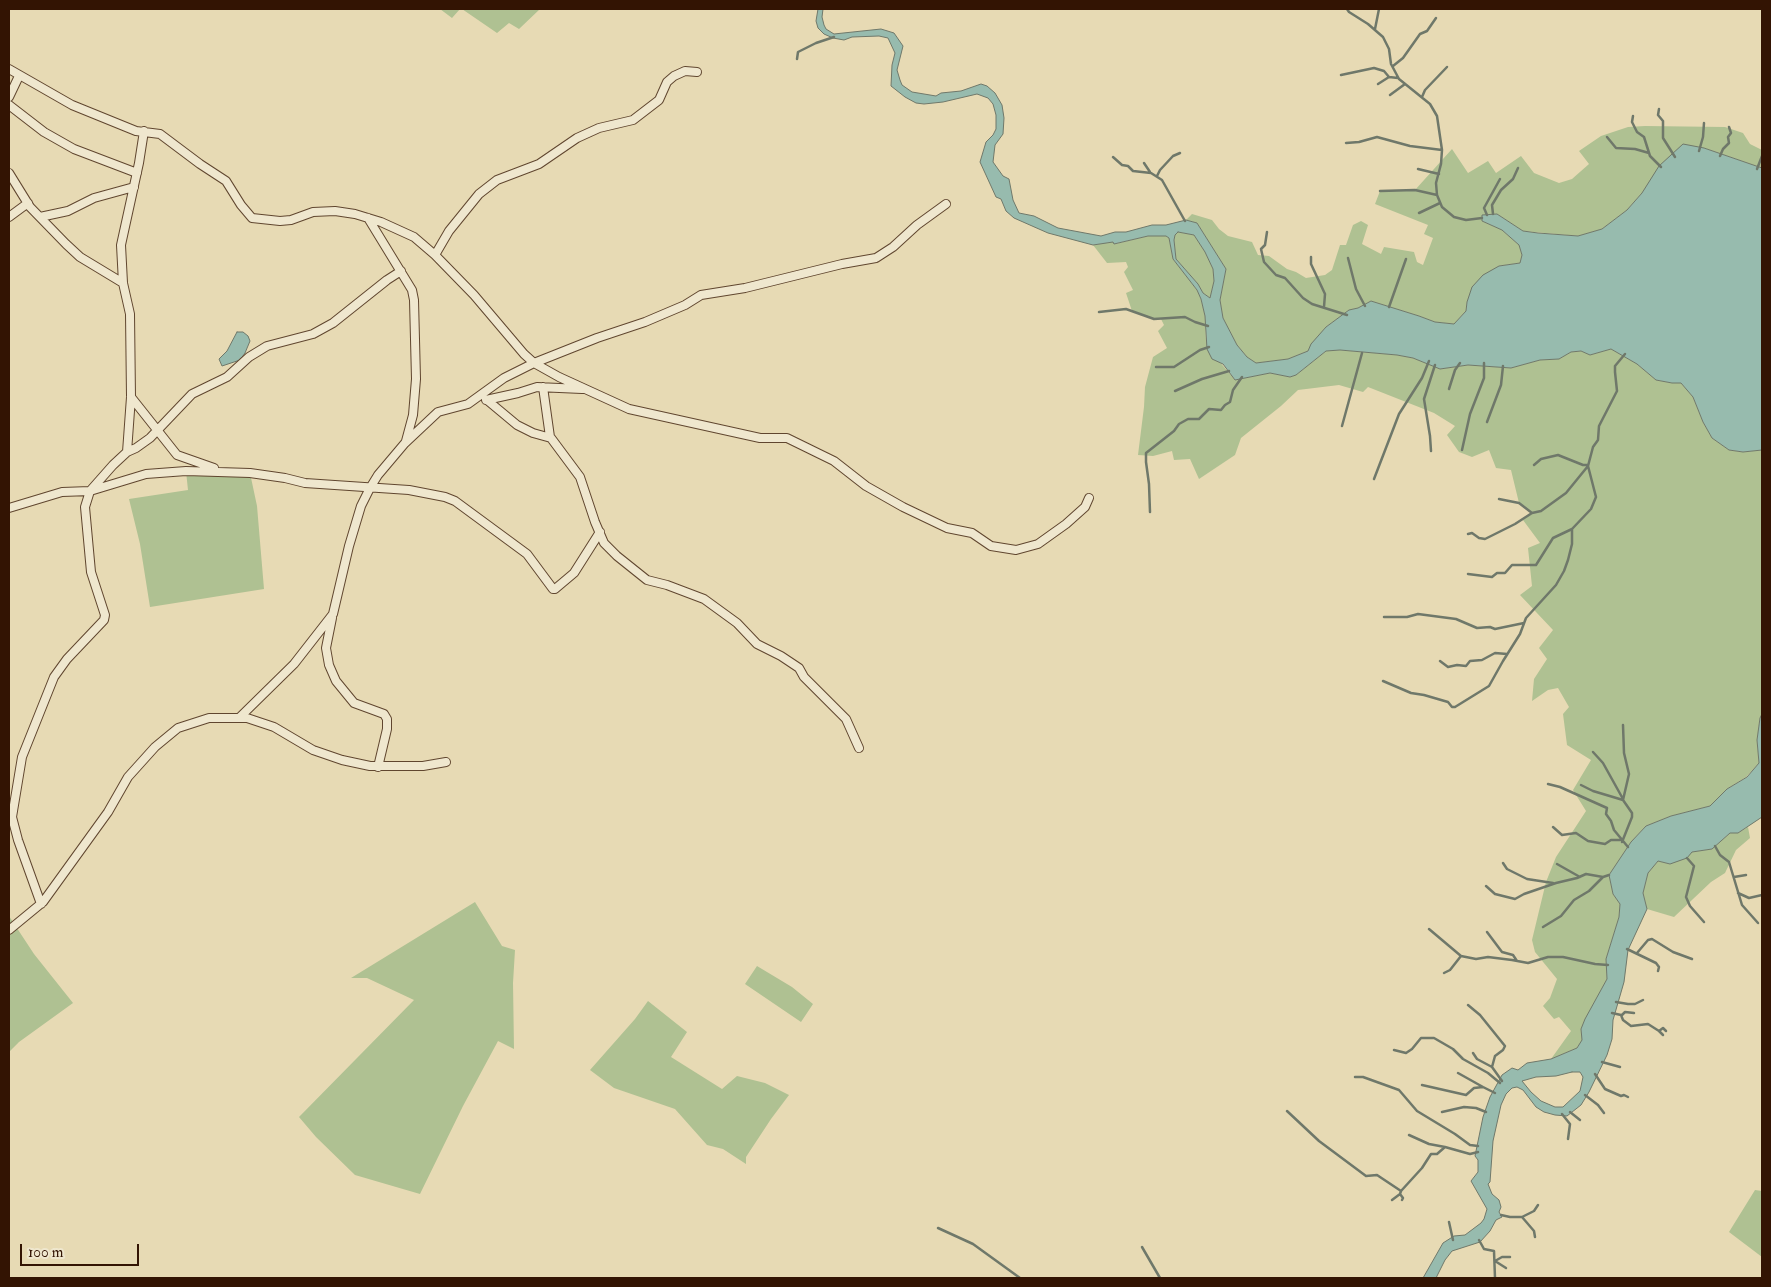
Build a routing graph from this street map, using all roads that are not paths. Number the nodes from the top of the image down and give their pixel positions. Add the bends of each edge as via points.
1 (9, 69) edge
2 (696, 72) dead end
3 (19, 76) junction
4 (9, 97) edge
5 (9, 105) edge
6 (144, 131) junction
7 (9, 173) edge
8 (137, 173) junction
9 (134, 187) junction
10 (28, 203) junction
11 (946, 204) dead end
12 (9, 217) edge
13 (40, 217) junction
14 (368, 218) junction
15 (435, 255) junction
16 (400, 271) junction
17 (122, 283) junction
18 (534, 363) junction
19 (543, 387) junction
20 (589, 390) junction
21 (132, 397) junction
22 (487, 400) junction
23 (468, 404) junction
24 (157, 430) junction
25 (550, 437) junction
26 (405, 443) junction
27 (128, 452) junction
28 (226, 471) junction
29 (370, 488) junction
30 (90, 491) junction
31 (1089, 498) dead end
32 (9, 508) edge
33 (600, 532) junction
34 (333, 614) junction
35 (239, 718) junction
36 (859, 748) dead end
37 (446, 762) dead end
38 (378, 767) junction
39 (11, 826) edge
40 (41, 904) junction
41 (9, 930) edge

1 - 3 street
2 - 15 street via 685,70 674,76 667,82 659,100 633,120 599,128 577,138 539,164 497,180 479,194
3 - 4 street
3 - 6 street via 72,105 136,131
5 - 8 street via 44,132 74,149
6 - 8 street
6 - 14 street via 160,134 226,181 252,218 280,221 312,212 335,211
7 - 10 street
8 - 9 street
9 - 13 street via 94,198 68,211
9 - 17 street via 121,245
10 - 12 street
10 - 13 street
11 - 18 street via 876,258 701,295 645,322
13 - 17 street via 80,257
14 - 15 street via 414,237
14 - 16 street
15 - 18 street
16 - 24 street via 334,323 313,334 267,346 227,377 192,394
16 - 26 street via 412,290 416,379 413,415
17 - 21 street via 130,314
18 - 20 street
18 - 23 street via 504,378
19 - 20 street
19 - 22 street
19 - 25 street
20 - 31 street via 629,409 760,438 787,438 834,461 866,486 903,507 947,528 972,533 991,546 1016,550 1038,544 1066,524
21 - 24 street
21 - 27 street
22 - 23 street
22 - 25 street via 518,425
23 - 26 street via 438,412
24 - 27 street
24 - 28 street via 180,457
25 - 33 street via 580,476
26 - 29 street
27 - 30 street
28 - 29 street via 285,478 305,484
28 - 30 street via 146,474
29 - 33 street via 409,490 455,500 527,554 552,589 574,573
29 - 34 street via 351,540
30 - 32 street via 62,492
30 - 39 street via 85,507 86,530 91,572 104,620 67,658 54,677 22,757
33 - 36 street via 604,543 647,580 704,600 737,623 758,644 799,668 846,719
34 - 35 street via 294,664
34 - 38 street via 326,648 336,681 354,703 387,718 388,729
35 - 38 street via 274,727 318,752
35 - 40 street via 209,718 172,731 128,777 108,812
37 - 38 street
39 - 40 street
40 - 41 street

